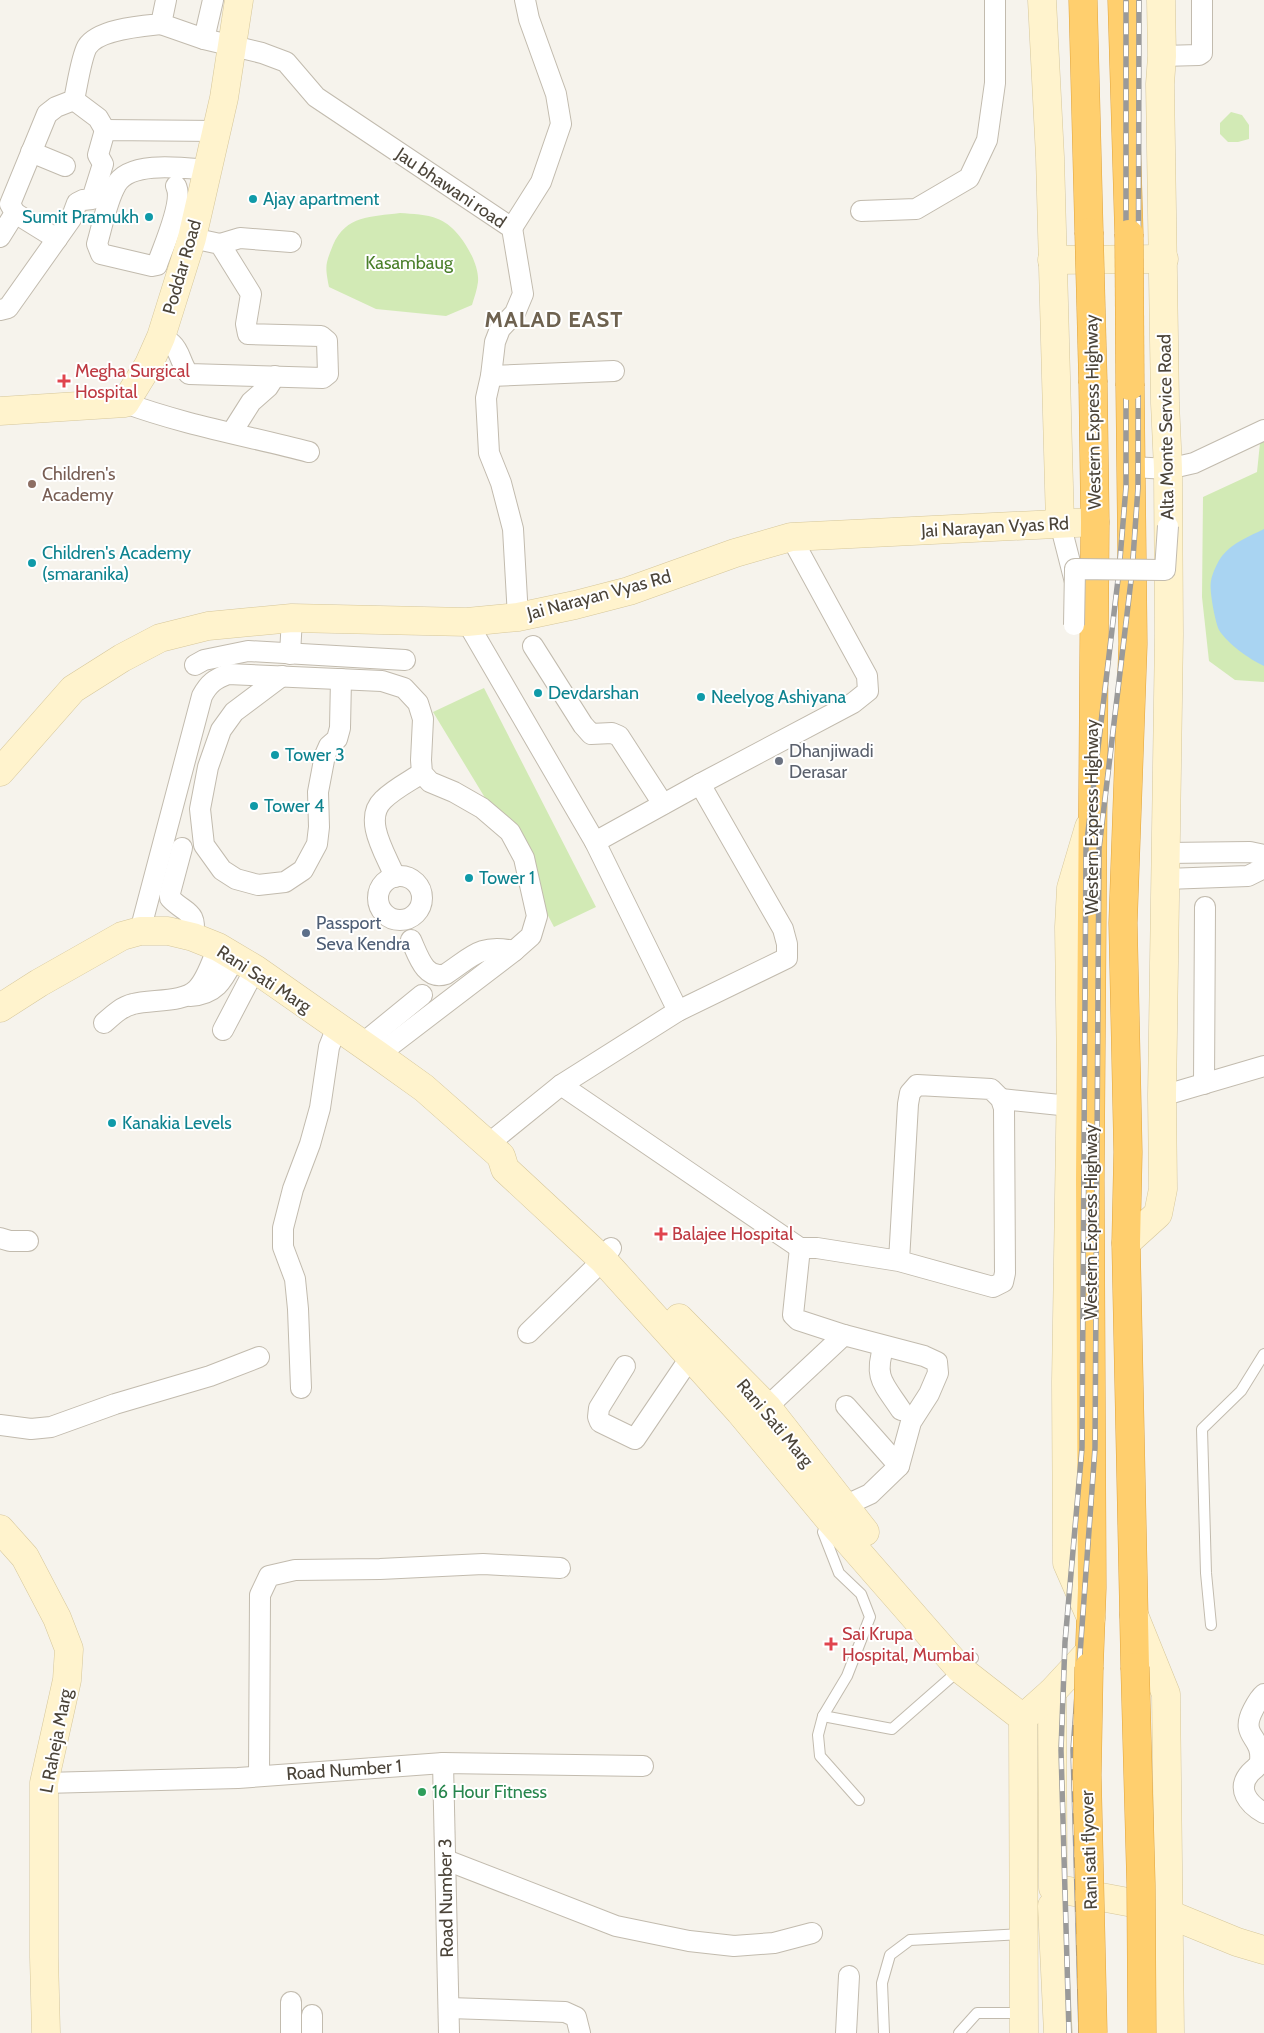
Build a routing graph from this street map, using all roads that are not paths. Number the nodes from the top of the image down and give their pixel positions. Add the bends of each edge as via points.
1 (166, 0) edge
2 (213, 0) edge
3 (239, 0) edge
4 (525, 0) edge
5 (995, 0) edge
6 (1042, 0) edge
7 (1083, 0) edge
8 (1122, 0) edge
9 (1161, 0) edge
10 (1202, 0) edge
11 (160, 24) junction
12 (204, 39) junction
13 (232, 46) junction
14 (1162, 56) junction
15 (74, 100) junction
16 (105, 130) junction
17 (217, 130) junction
18 (31, 152) junction
19 (65, 166) dead end
20 (189, 175) junction
21 (861, 212) dead end
22 (15, 213) junction
23 (512, 228) junction
24 (0, 237) edge
25 (192, 238) junction
26 (57, 239) junction
27 (291, 242) dead end
28 (220, 244) junction
29 (96, 258) dead end
30 (1164, 259) junction
31 (1052, 260) junction
32 (172, 266) junction
33 (0, 310) edge
34 (161, 337) junction
35 (614, 371) dead end
36 (275, 376) junction
37 (491, 376) junction
38 (125, 403) junction
39 (0, 411) edge
40 (1264, 430) edge
41 (232, 432) junction
42 (309, 452) dead end
43 (1132, 468) junction
44 (1168, 469) junction
45 (1095, 522) junction
46 (1060, 523) junction
47 (1168, 526) junction
48 (791, 537) junction
49 (1074, 582) junction
50 (518, 617) junction
51 (292, 618) junction
52 (467, 622) junction
53 (1074, 624) dead end
54 (533, 646) dead end
55 (290, 654) junction
56 (405, 660) dead end
57 (195, 665) dead end
58 (282, 676) junction
59 (341, 678) junction
60 (0, 772) edge
61 (422, 773) junction
62 (700, 784) junction
63 (662, 804) junction
64 (1092, 820) junction
65 (595, 842) junction
66 (182, 848) dead end
67 (1264, 855) edge
68 (1166, 866) junction
69 (1264, 868) edge
70 (395, 877) dead end
71 (1092, 890) junction
72 (1124, 890) junction
73 (1205, 907) dead end
74 (140, 931) junction
75 (193, 937) junction
76 (411, 940) dead end
77 (514, 951) junction
78 (236, 958) junction
79 (422, 995) dead end
80 (0, 1008) edge
81 (678, 1011) junction
82 (104, 1023) dead end
83 (337, 1027) junction
84 (223, 1030) dead end
85 (1081, 1044) junction
86 (370, 1049) junction
87 (1264, 1066) edge
88 (1204, 1084) junction
89 (562, 1085) junction
90 (1162, 1096) junction
91 (1000, 1099) junction
92 (1070, 1106) junction
93 (494, 1150) junction
94 (0, 1238) edge
95 (28, 1241) dead end
96 (1126, 1243) junction
97 (800, 1248) junction
98 (607, 1254) junction
99 (900, 1261) junction
100 (528, 1333) dead end
101 (844, 1336) junction
102 (884, 1346) junction
103 (696, 1348) junction
104 (1264, 1354) edge
105 (259, 1357) dead end
106 (625, 1366) dead end
107 (301, 1388) dead end
108 (846, 1406) dead end
109 (901, 1410) dead end
110 (759, 1416) junction
111 (0, 1425) edge
112 (899, 1466) junction
113 (836, 1512) junction
114 (0, 1530) edge
115 (560, 1568) dead end
116 (1134, 1614) junction
117 (1211, 1625) dead end
118 (1090, 1643) junction
119 (967, 1664) junction
120 (1264, 1694) edge
121 (1037, 1705) junction
122 (823, 1716) junction
123 (443, 1763) junction
124 (643, 1766) dead end
125 (259, 1776) junction
126 (44, 1783) junction
127 (859, 1800) dead end
128 (1264, 1812) edge
129 (446, 1860) junction
130 (1038, 1906) junction
131 (1168, 1920) junction
132 (812, 1933) dead end
133 (1024, 1934) junction
134 (1264, 1950) edge
135 (1235, 1951) junction
136 (1264, 1969) edge
137 (850, 1976) dead end
138 (291, 2002) dead end
139 (449, 2008) junction
140 (1024, 2023) edge
141 (46, 2033) edge
142 (292, 2033) edge
143 (449, 2033) edge
144 (580, 2033) edge
145 (846, 2033) edge
146 (884, 2033) edge
147 (959, 2033) edge
148 (1042, 2033) edge
149 (1058, 2033) edge
150 (1093, 2033) edge
151 (1142, 2033) edge
152 (1170, 2033) edge

1 - 11 street
2 - 12 street
3 - 13 street, Poddar Road
4 - 23 street via 556,94 561,124 542,182
5 - 21 street via 995,83 987,140 969,178 916,209
6 - 31 street
7 - 45 highway, Western Express Highway, bridge
8 - 43 highway, Western Express Highway, bridge
9 - 14 street, Alta Monte Service Road
10 - 14 street via 1202,53 1199,56
11 - 12 street, Jau bhawani road
11 - 15 street via 129,28 95,39 87,47
12 - 13 street, Jau bhawani road
13 - 17 street, Poddar Road
13 - 23 street, Jau bhawani road via 286,62 316,97
14 - 30 street, Alta Monte Service Road
15 - 16 street via 98,118
15 - 18 street via 47,114
16 - 17 street
16 - 26 street via 98,156 103,164 92,199 77,203 71,219
17 - 20 street, Poddar Road
18 - 19 street
18 - 22 street via 10,204
20 - 20 street via 137,169 126,174 116,184 97,244 101,254 157,265
20 - 25 street, Poddar Road
20 - 32 street via 181,203
22 - 24 street
22 - 26 street
23 - 37 street, Jau bhawani road via 522,294 515,313 500,330 495,342
25 - 28 street
25 - 32 street, Poddar Road
26 - 33 street via 8,308
27 - 28 street via 240,238
28 - 36 street via 251,294 246,324 248,334 321,336 327,341 328,374 323,378
29 - 32 street via 155,272
30 - 31 street
30 - 44 street, Alta Monte Service Road
31 - 46 street
32 - 34 street, Poddar Road
34 - 36 street via 173,344 184,370 189,374
34 - 38 street, Poddar Road
35 - 37 street
36 - 41 street via 251,402
37 - 50 street, Jau bhawani road via 486,398 489,453 513,529
38 - 39 street
38 - 41 street via 164,417
40 - 44 street via 1194,463
41 - 42 street
43 - 44 street
43 - 72 highway, Western Express Highway via 1133,644
44 - 47 street, Alta Monte Service Road
45 - 46 street, Jai Narayan Vyas Rd
45 - 64 highway, Western Express Highway
46 - 48 street, Jai Narayan Vyas Rd
46 - 49 street
47 - 49 street, bridge via 1165,570 1075,569
47 - 68 street, Alta Monte Service Road
48 - 50 street, Jai Narayan Vyas Rd via 735,553 629,591
48 - 62 street via 867,676 868,691 853,703
49 - 53 street, bridge
50 - 52 street, Jai Narayan Vyas Rd
51 - 52 street, Jai Narayan Vyas Rd
51 - 55 street
51 - 60 street, Jai Narayan Vyas Rd via 208,626 152,642 73,689
52 - 65 street
54 - 63 street via 582,725 591,734 619,736
55 - 56 street
55 - 57 street via 248,651 211,658
58 - 59 street
58 - 59 street via 234,712 221,730 208,767 200,809 204,845 222,870 236,879 258,885 285,882 303,870 317,844 318,792 325,755 337,739 340,728
58 - 74 street via 228,674 208,685 202,696
59 - 61 street via 382,681 404,688 418,704 423,719
61 - 70 street via 378,807 377,836
61 - 77 street via 430,782 482,808 510,832 524,858 537,916 531,936
62 - 63 street
62 - 81 street via 783,929 787,958
63 - 65 street
64 - 71 highway, Western Express Highway
64 - 85 street via 1071,888 1069,927
65 - 81 street
66 - 75 street via 170,898 191,914
67 - 68 street via 1250,852
68 - 69 street via 1248,876
68 - 90 street, Alta Monte Service Road
71 - 72 highway
71 - 85 highway, Western Express Highway
72 - 96 highway, Western Express Highway via 1128,1152
73 - 88 street
74 - 75 street, Rani Sati Marg via 168,931
74 - 80 street, Rani Sati Marg via 122,936
75 - 78 street, Rani Sati Marg
76 - 77 street via 426,970 439,976 483,950
77 - 86 street
78 - 82 street via 222,981 204,995 132,1004 120,1009
78 - 83 street, Rani Sati Marg
78 - 84 street
79 - 86 street
81 - 89 street
83 - 86 street, Rani Sati Marg
83 - 107 street via 329,1047 320,1108 283,1228 283,1247 295,1279
85 - 92 street
85 - 118 highway, Western Express Highway via 1090,1180
86 - 93 street, Rani Sati Marg via 424,1088
87 - 88 street
88 - 90 street
89 - 93 street
89 - 97 street
90 - 96 street, Alta Monte Service Road via 1163,1189 1158,1214
91 - 92 street
91 - 99 street via 990,1089 917,1085 910,1093
91 - 99 street via 1004,1108 1003,1282 994,1287
92 - 118 street via 1067,1564
93 - 98 street, Rani Sati Marg via 518,1159
94 - 95 street
96 - 116 highway, Western Express Highway
97 - 99 street
97 - 101 street via 793,1315 798,1320
98 - 100 street
98 - 103 street, Rani Sati Marg
101 - 102 street
101 - 110 street
102 - 109 street via 879,1371
102 - 112 street via 937,1362 938,1373 929,1394 910,1422
103 - 106 street via 635,1439 600,1422 598,1417 599,1408
103 - 110 street, Rani Sati Marg
104 - 117 lane via 1241,1391 1202,1429 1206,1573
105 - 111 street via 51,1427 30,1429
108 - 112 street
110 - 113 street, Rani Sati Marg
112 - 113 street via 870,1494
113 - 119 street, Rani Sati Marg
113 - 122 lane via 823,1532 840,1573 861,1594 870,1617 847,1676
114 - 126 street, L Raheja Marg via 25,1557 57,1618 69,1649 67,1680
115 - 125 street via 483,1564 294,1570 269,1576 260,1595
116 - 131 street via 1166,1694
116 - 151 highway, Western Express Highway, bridge
118 - 121 street
118 - 150 highway, Rani sati flyover, bridge via 1087,1775
119 - 121 street, Rani Sati Marg
119 - 122 lane via 892,1729
120 - 128 street via 1248,1720 1248,1730 1260,1750 1260,1763 1244,1782 1244,1794 1251,1805
121 - 130 street
121 - 131 street via 1054,1888 1149,1906
122 - 127 lane via 818,1735 820,1756
123 - 124 street, Road Number 1
123 - 125 street, Road Number 1
123 - 129 street, Road Number 3
125 - 126 street, Road Number 1
126 - 141 street, L Raheja Marg
129 - 132 street via 616,1926 689,1941 734,1946 774,1943
129 - 139 street, Road Number 3
130 - 131 street
130 - 133 street
130 - 148 street
130 - 149 street
131 - 135 street
131 - 152 street
133 - 140 street
133 - 146 lane via 910,1940 890,1955 882,1983
134 - 135 street
135 - 136 street
137 - 145 street
138 - 142 street
139 - 143 street, Road Number 3
139 - 144 street via 565,2012 576,2017
140 - 147 lane via 977,2013

